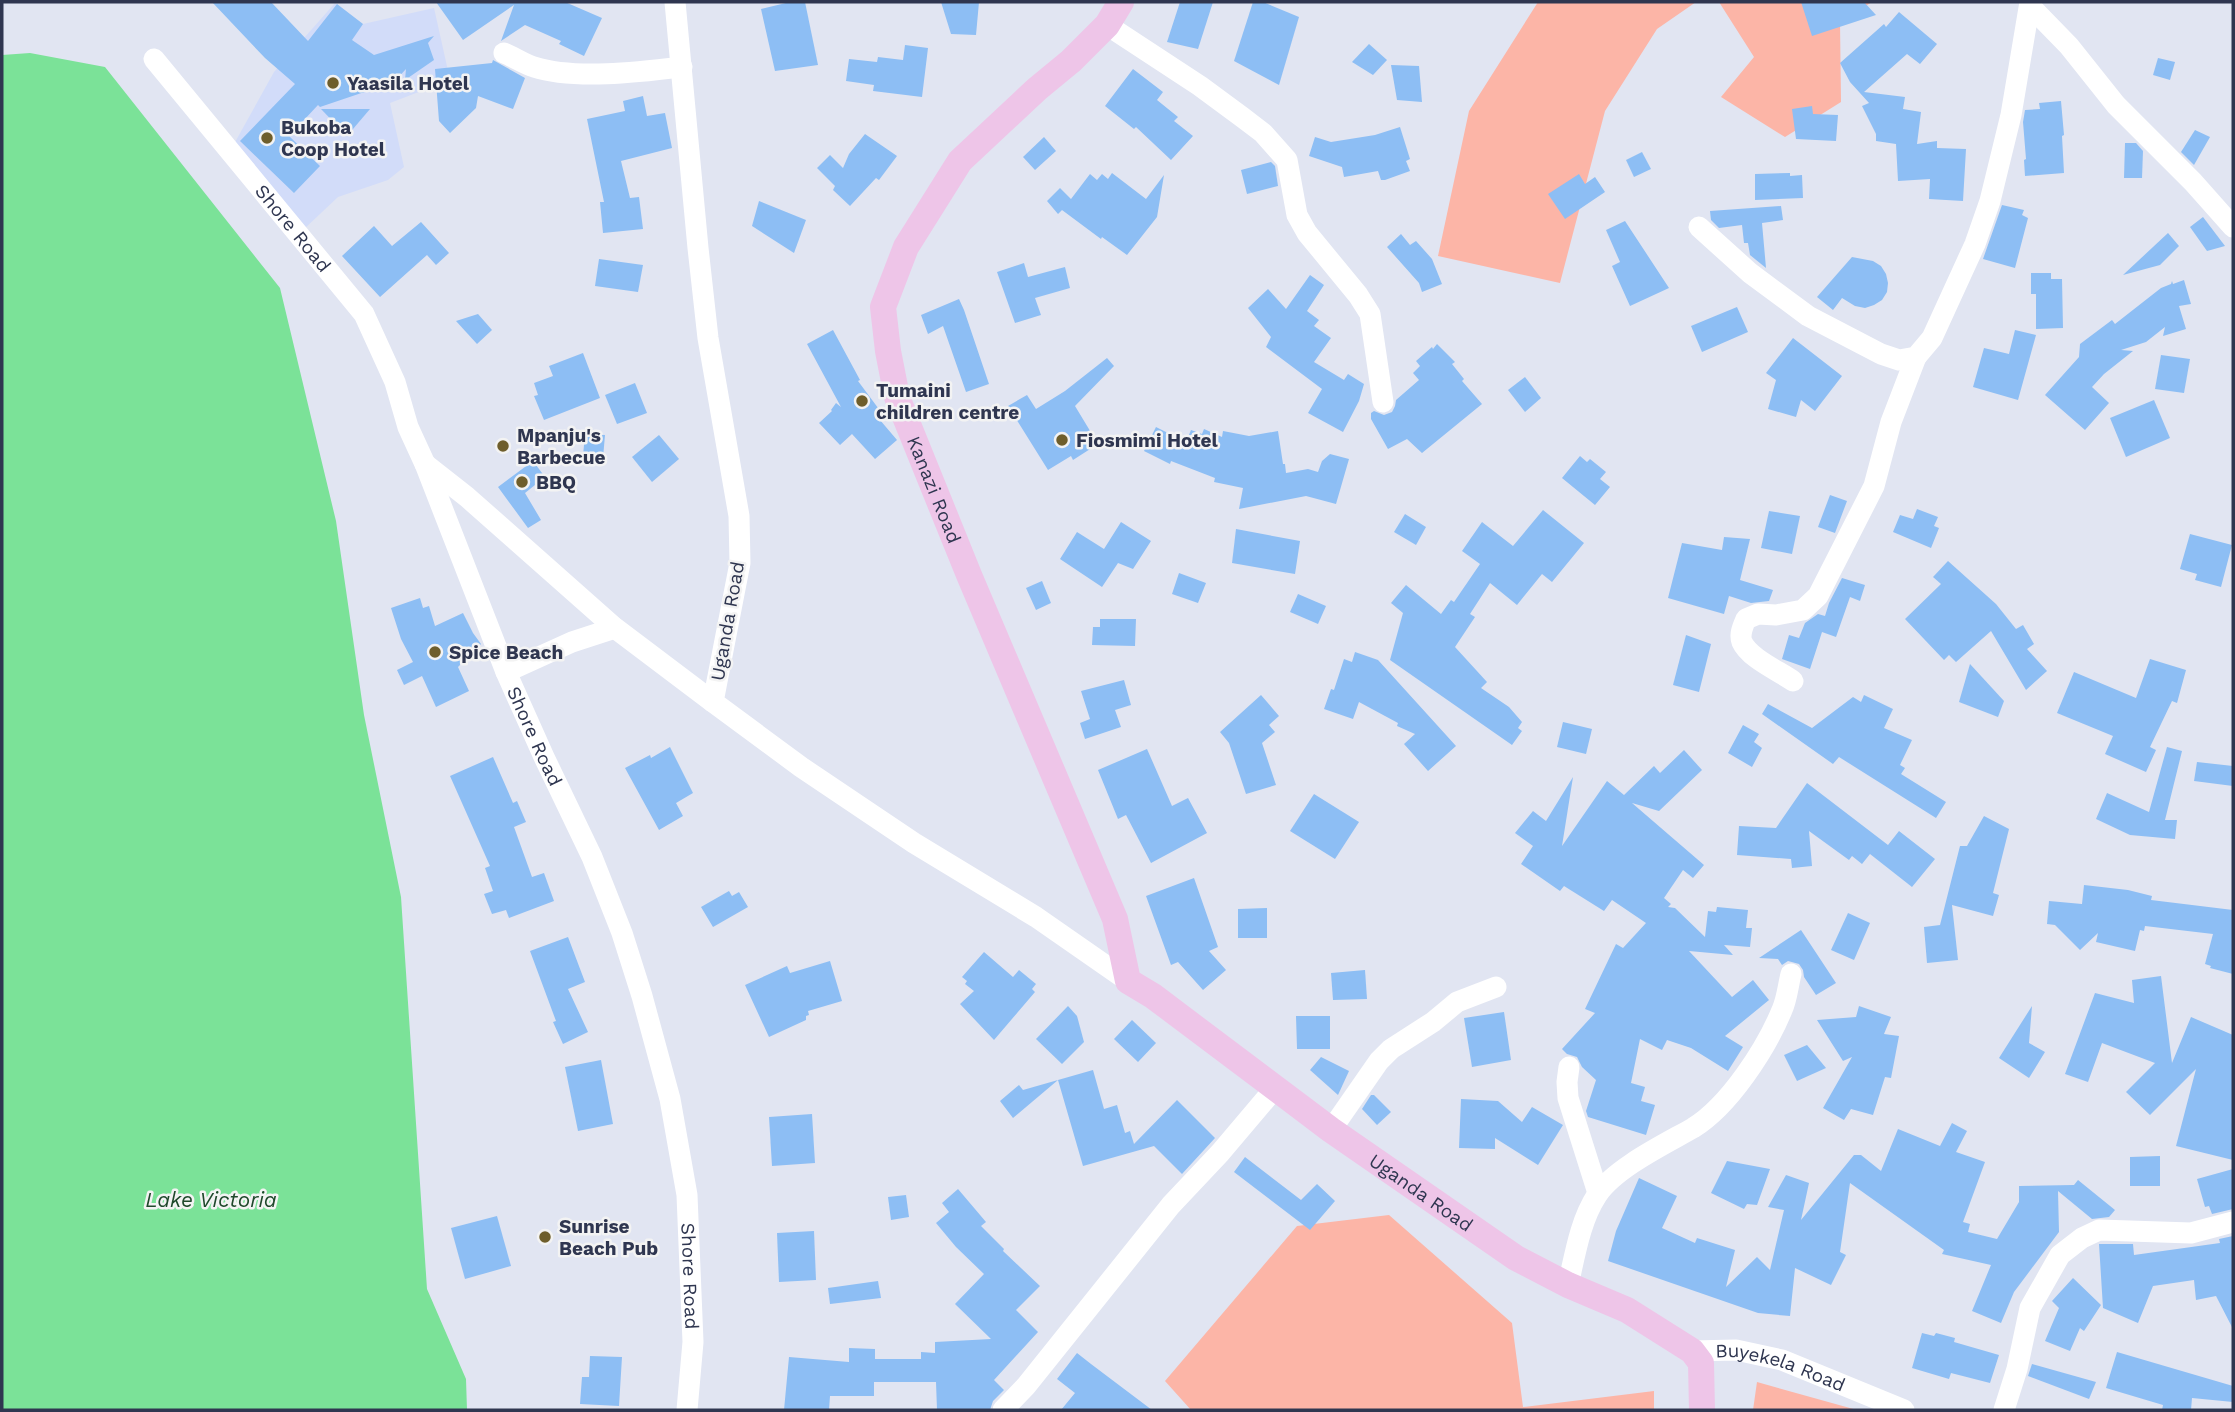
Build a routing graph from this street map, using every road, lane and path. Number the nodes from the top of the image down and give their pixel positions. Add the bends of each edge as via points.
1 (675, 2) edge
2 (1121, 2) edge
3 (2030, 4) edge
4 (1107, 25) junction
5 (505, 52) dead end
6 (154, 59) dead end
7 (682, 67) junction
8 (1699, 227) dead end
9 (2233, 227) edge
10 (1916, 357) junction
11 (1383, 402) dead end
12 (425, 464) junction
13 (615, 628) junction
14 (506, 671) junction
15 (1793, 681) dead end
16 (713, 702) junction
17 (1791, 974) dead end
18 (1128, 981) junction
19 (1496, 987) dead end
20 (1569, 1068) dead end
21 (1275, 1088) junction
22 (1331, 1130) junction
23 (1598, 1193) junction
24 (2233, 1222) edge
25 (1567, 1285) junction
26 (1692, 1351) junction
27 (1702, 1403) edge
28 (687, 1410) edge
29 (1003, 1410) edge
30 (1904, 1410) edge
31 (2004, 1410) edge

1 - 7 street, Uganda Road
2 - 4 main road, Kanazi Road
3 - 9 street via 2116,106
3 - 10 street via 1990,201 1938,326
4 - 11 street via 1242,117 1287,160 1297,215 1370,314
4 - 18 main road, Kanazi Road via 960,161 906,247 883,307 897,397 1115,919
5 - 7 street via 533,67 566,72
6 - 12 street, Shore Road via 364,314
7 - 16 street, Uganda Road via 708,338 738,516 740,563
8 - 10 street via 1808,316 1881,354 1899,360
10 - 15 street via 1891,422 1874,486 1818,596 1802,610 1758,614 1746,620 1742,629 1742,642 1751,652
12 - 13 street
12 - 14 street, Shore Road
13 - 14 street
13 - 16 street
14 - 28 street, Shore Road via 592,857 642,996 670,1099 687,1195 693,1342
16 - 18 street, Uganda Road via 914,844
17 - 23 street via 1783,1009 1768,1038 1717,1109 1623,1171
18 - 21 main road, Uganda Road
19 - 22 street via 1457,1002 1391,1048
20 - 23 street via 1568,1098
21 - 22 main road, Uganda Road
21 - 29 street via 1171,1205
22 - 25 main road, Uganda Road via 1516,1258
23 - 25 street via 1585,1218
24 - 31 street via 2191,1233 2099,1230 2060,1255 2030,1308
25 - 26 main road, Uganda Road via 1627,1310
26 - 27 main road via 1701,1363
26 - 30 street, Buyekela Road via 1736,1350 1782,1360

